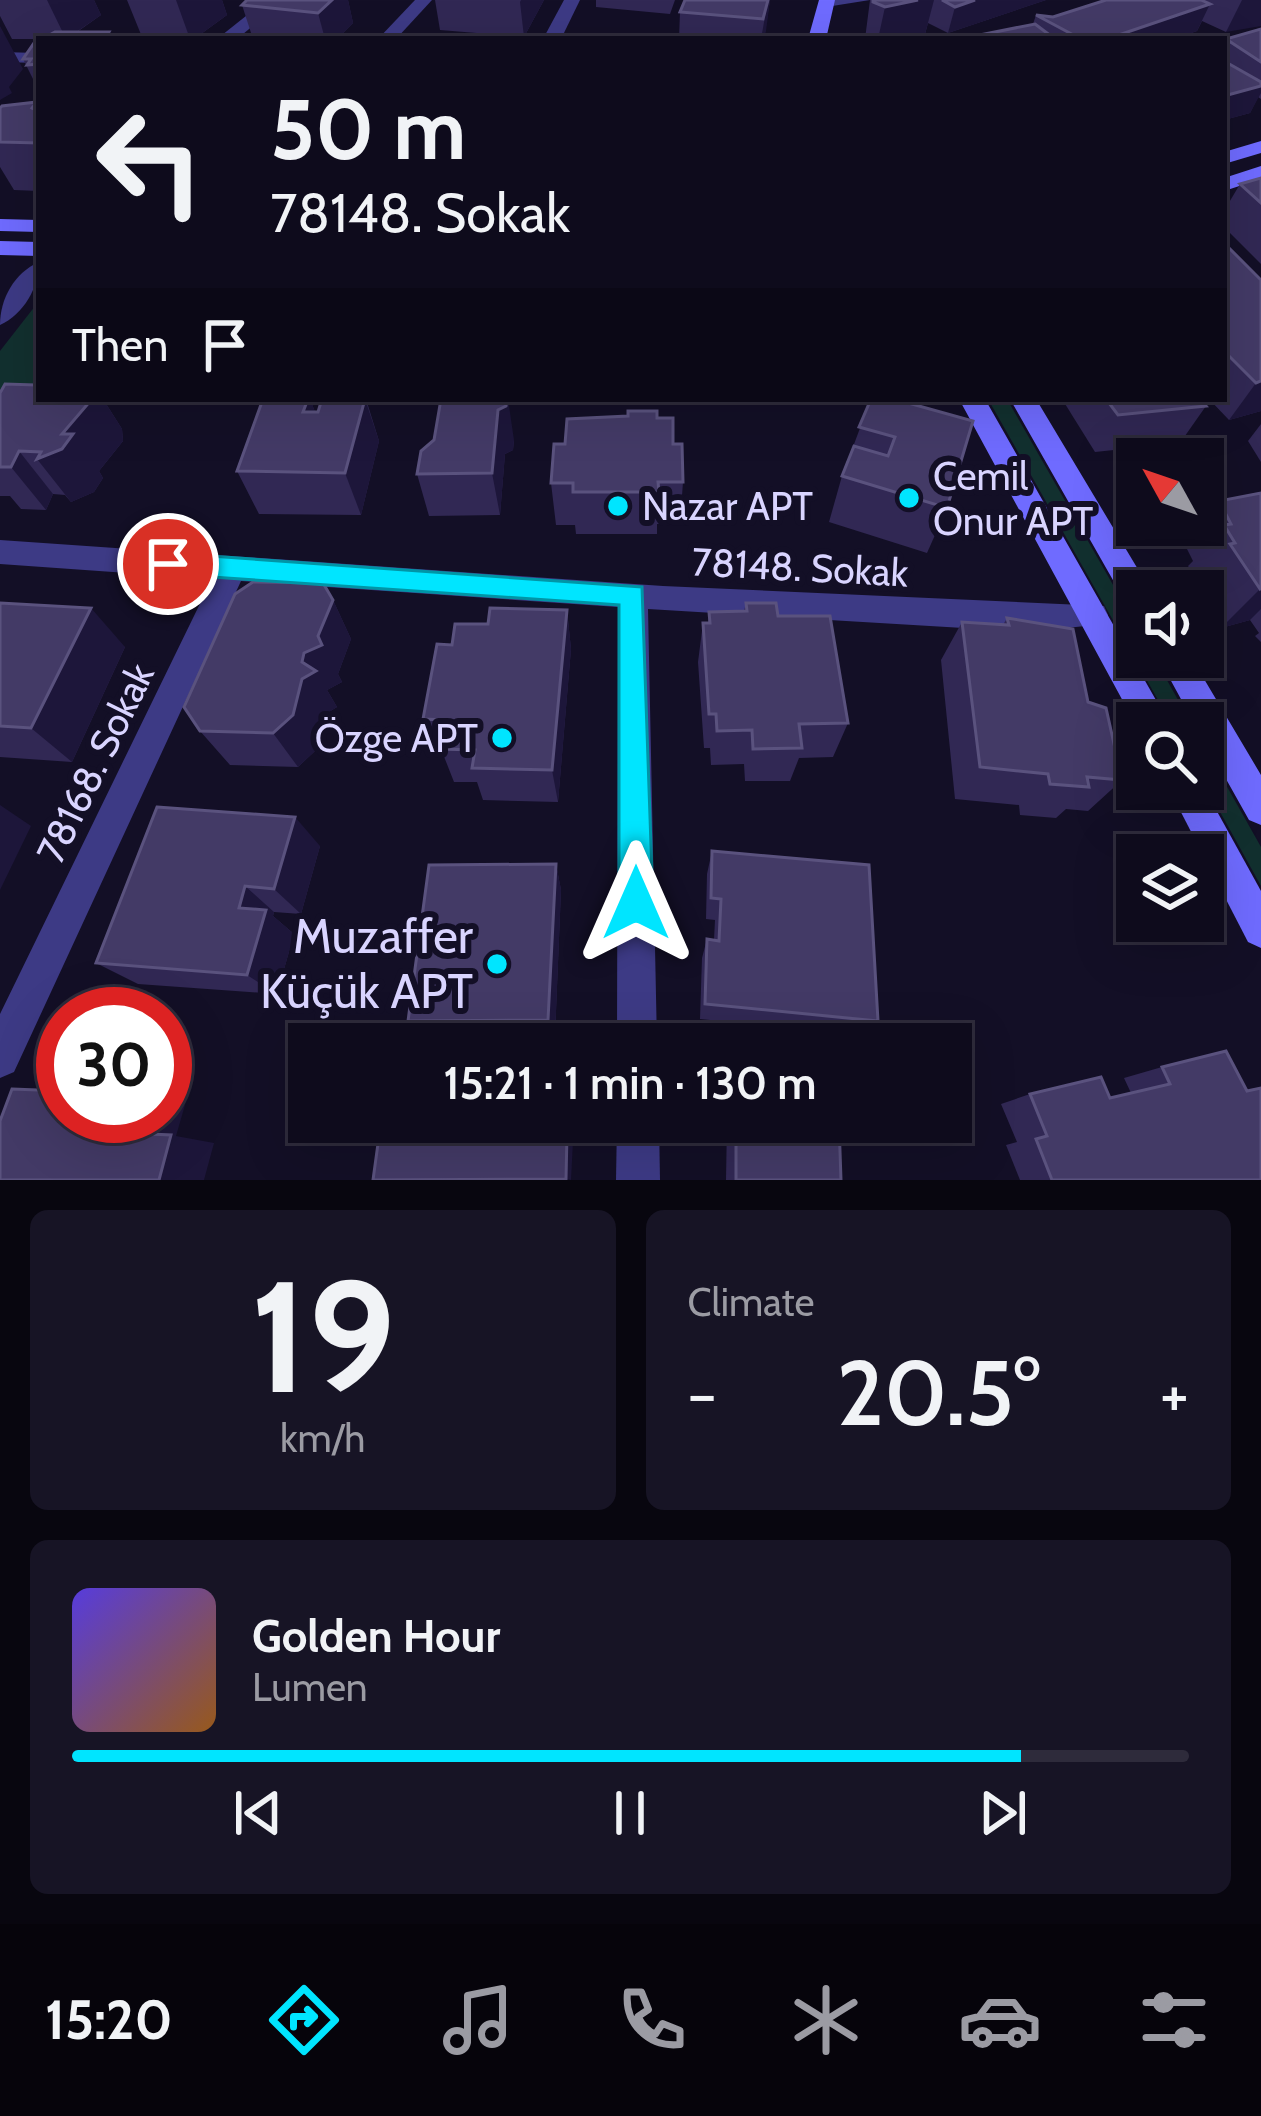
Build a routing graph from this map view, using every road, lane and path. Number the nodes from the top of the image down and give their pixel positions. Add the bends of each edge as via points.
1 (276, 0) edge
2 (424, 0) edge
3 (572, 0) edge
4 (862, 0) edge
5 (826, 1) edge
6 (230, 36) edge
7 (390, 36) edge
8 (554, 36) edge
9 (818, 36) edge
10 (0, 57) edge
11 (36, 58) edge
12 (1261, 147) edge
13 (1227, 157) edge
14 (1261, 172) edge
15 (1227, 184) edge
16 (0, 224) edge
17 (36, 226) edge
18 (0, 248) edge
19 (36, 249) edge
20 (36, 273) edge
21 (0, 317) edge
22 (974, 402) edge
23 (1025, 402) edge
24 (0, 552) edge
25 (232, 568) junction
26 (1123, 570) edge
27 (633, 595) junction
28 (1093, 615) junction
29 (1186, 678) edge
30 (1141, 702) edge
31 (1261, 808) edge
32 (1197, 810) edge
33 (1261, 928) edge
34 (637, 1023) edge
35 (0, 1058) edge
36 (638, 1143) edge
37 (638, 1180) edge

1 - 6 street
2 - 7 street
3 - 8 street
4 - 5 street
5 - 9 main road
10 - 11 street
12 - 13 main road
14 - 15 main road
16 - 17 main road
18 - 19 main road
20 - 21 street
22 - 28 main road
23 - 26 main road
24 - 25 street, 78148. Sokak
25 - 27 street, 78148. Sokak
25 - 35 street, 78168. Sokak
27 - 28 street, 78148. Sokak via 1029,619
27 - 34 street
28 - 30 main road
29 - 31 main road
32 - 33 main road
36 - 37 street

